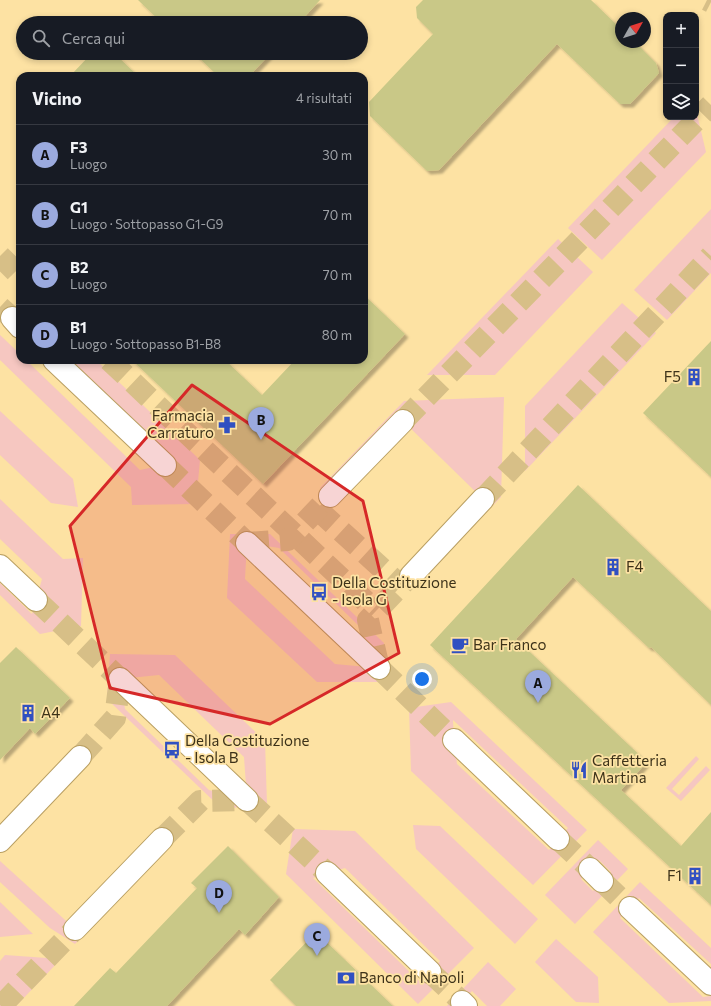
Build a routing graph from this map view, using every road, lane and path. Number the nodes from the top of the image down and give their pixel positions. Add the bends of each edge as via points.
1 (58, 364) edge
2 (403, 422) tunnel mouth
3 (166, 465) tunnel mouth
4 (330, 496) tunnel mouth
5 (483, 499) tunnel mouth
6 (247, 543) dead end
7 (0, 566) edge
8 (411, 576) tunnel mouth
9 (36, 600) tunnel mouth
10 (379, 668) dead end
11 (120, 679) dead end
12 (454, 740) tunnel mouth
13 (80, 757) tunnel mouth
14 (247, 800) dead end
15 (162, 839) tunnel mouth
16 (558, 839) tunnel mouth
17 (0, 841) edge
18 (327, 873) tunnel mouth
19 (630, 908) tunnel mouth
20 (75, 929) tunnel mouth
21 (430, 972) tunnel mouth
22 (711, 984) edge

1 - 3 main road
2 - 4 main road
5 - 8 main road
6 - 10 main road
7 - 9 main road
11 - 14 main road
12 - 16 main road
13 - 17 main road
15 - 20 main road
18 - 21 main road
19 - 22 main road

